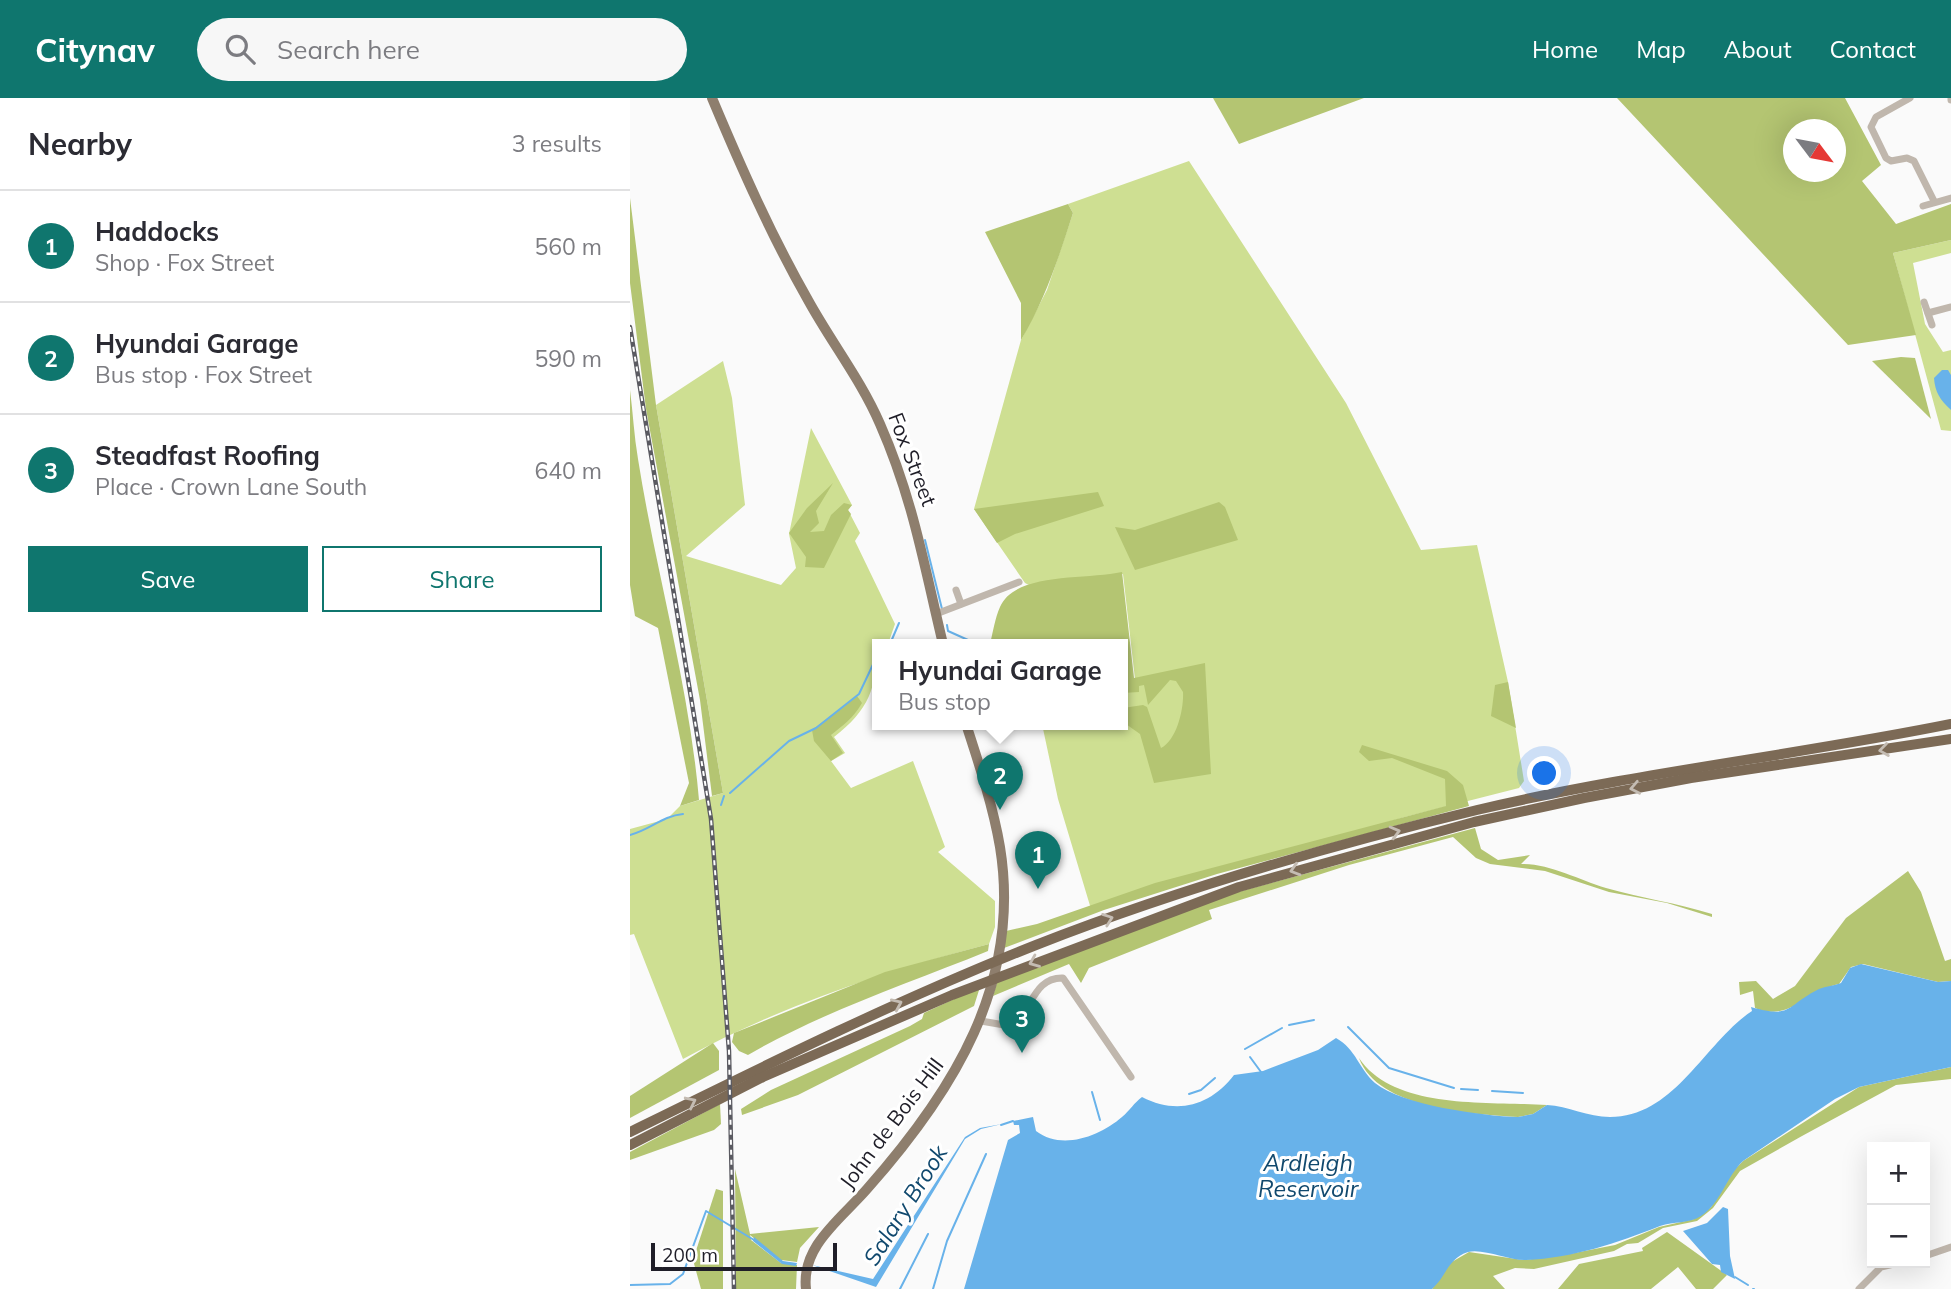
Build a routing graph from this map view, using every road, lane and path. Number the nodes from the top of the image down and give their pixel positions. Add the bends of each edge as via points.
1 (712, 98) edge
2 (1910, 98) edge
3 (1901, 100) edge
4 (1951, 198) edge
5 (1934, 201) junction
6 (1923, 206) dead end
7 (1924, 302) dead end
8 (1951, 307) edge
9 (1928, 313) junction
10 (1931, 325) dead end
11 (1019, 582) dead end
12 (956, 590) dead end
13 (961, 604) junction
14 (941, 612) junction
15 (943, 639) edge
16 (1951, 724) edge
17 (968, 730) edge
18 (1951, 739) edge
19 (981, 1021) junction
20 (1131, 1077) dead end
21 (630, 1132) edge
22 (630, 1145) edge
23 (1951, 1247) edge
24 (1930, 1254) edge
25 (1880, 1268) edge
26 (806, 1289) edge
27 (1858, 1289) edge

1 - 14 main road, Fox Street via 809,303 866,395 897,463
2 - 3 street
3 - 5 street via 1876,117 1871,127 1891,162 1914,161
4 - 5 street
5 - 6 street
7 - 9 street
8 - 9 street
9 - 10 street
11 - 13 street
12 - 13 street
13 - 14 street
14 - 15 main road, Fox Street
21 -> 16 highway via 943,983 1038,944 1234,877 1533,797
17 - 19 main road, John de Bois Hill via 1000,844 1003,884 996,971
18 -> 22 highway via 1584,798 1251,883 952,995 763,1077
19 - 20 street via 1017,1023 1038,988 1063,978
19 - 26 main road, John de Bois Hill via 957,1070 927,1113 813,1250 805,1270
23 - 24 street
25 - 27 street

